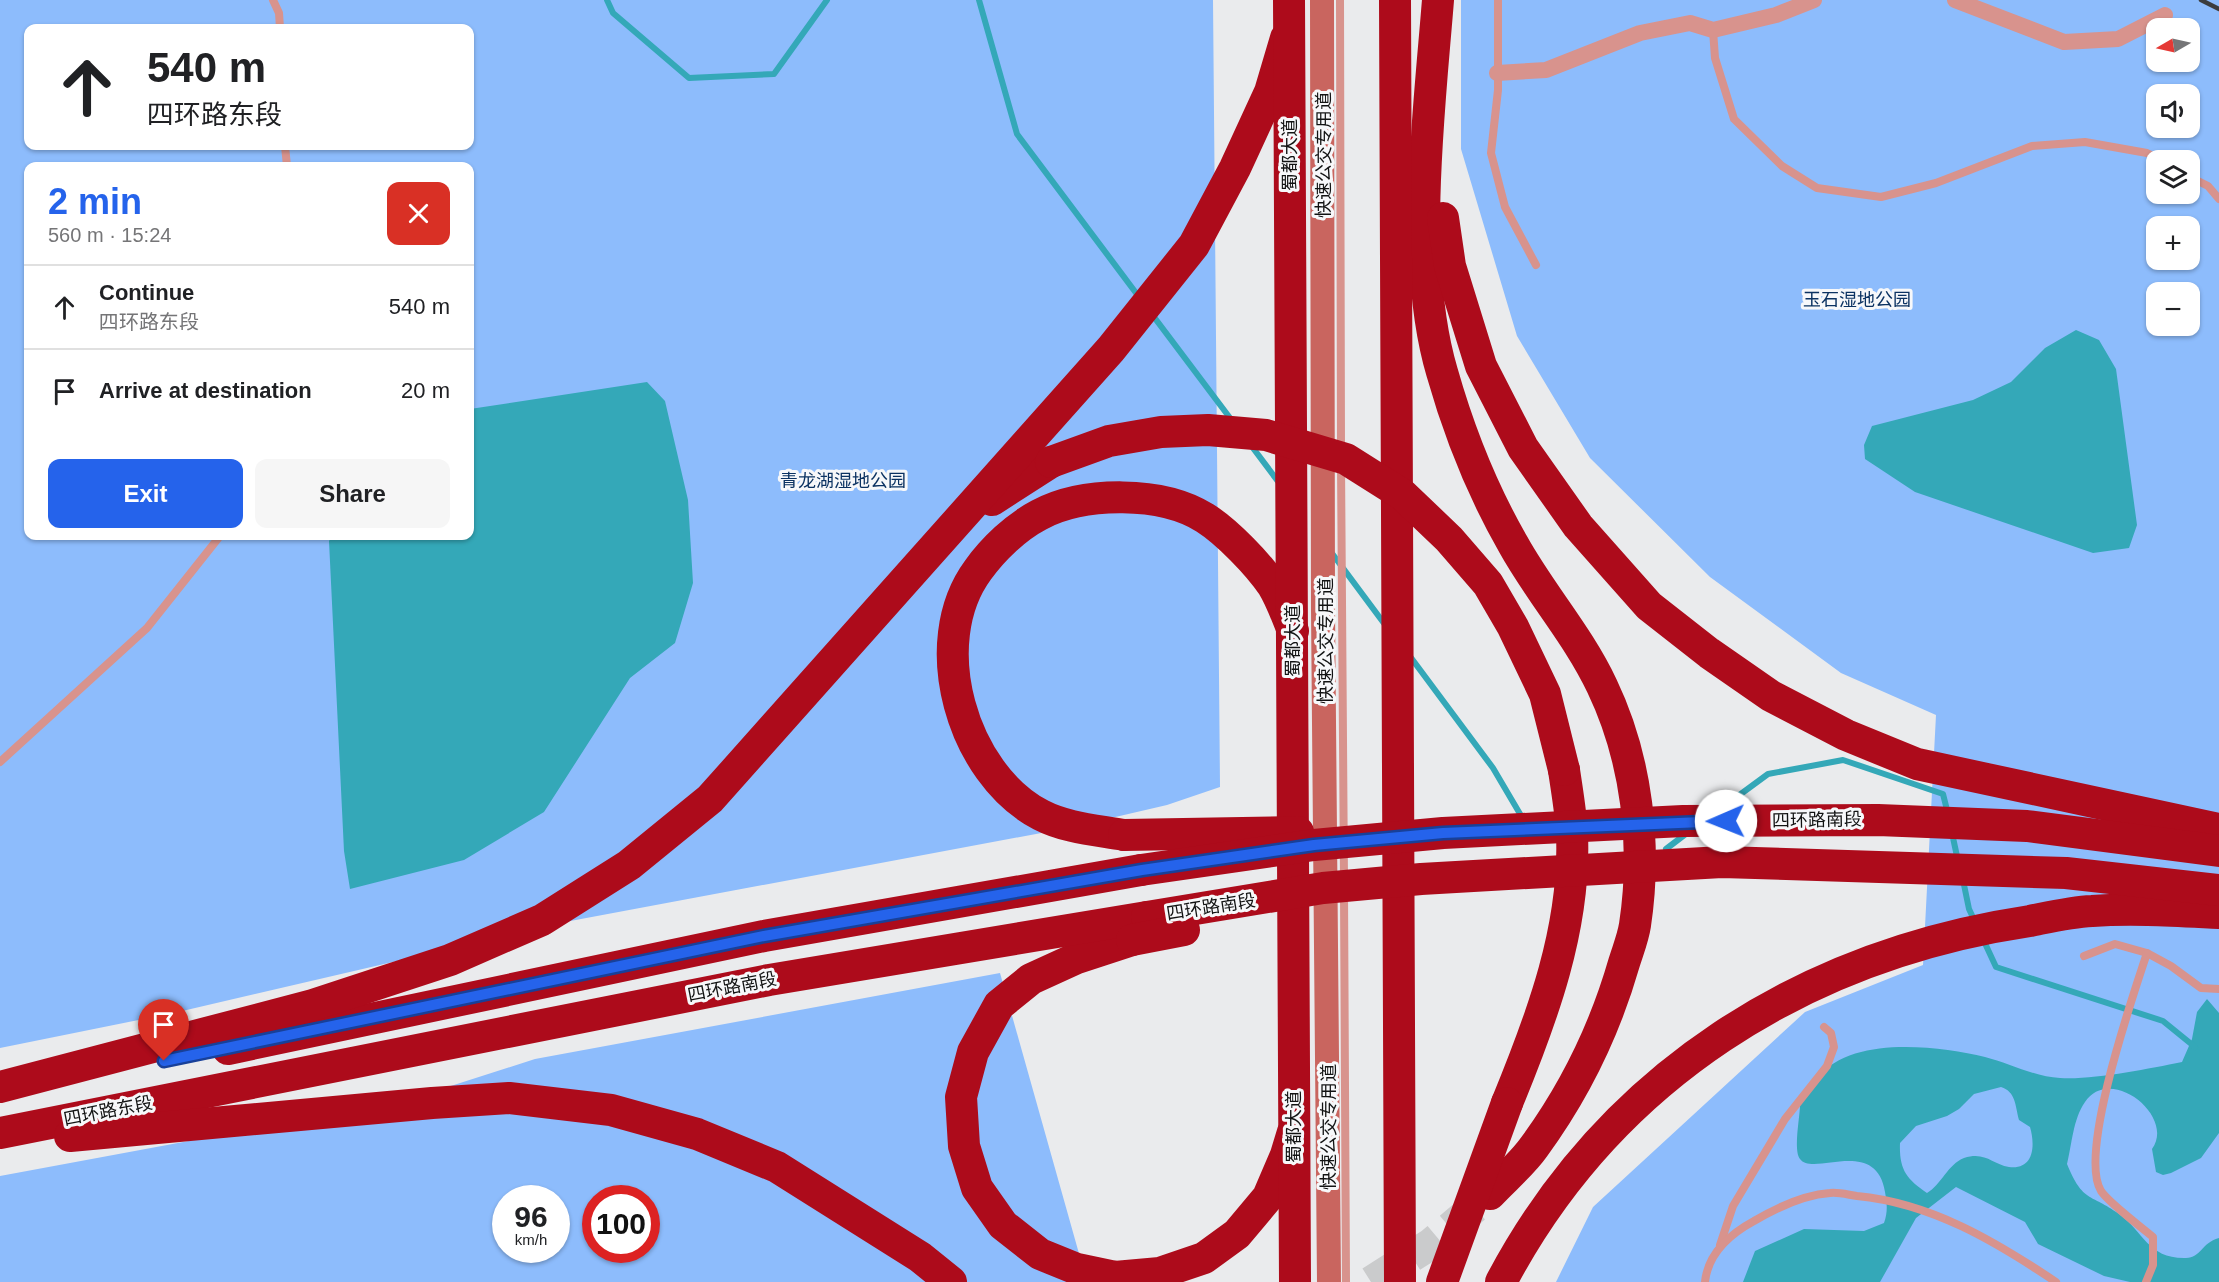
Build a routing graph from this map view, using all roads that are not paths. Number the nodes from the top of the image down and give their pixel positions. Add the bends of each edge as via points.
1 (273, 0) edge
2 (1289, 0) edge
3 (1297, 0) edge
4 (1304, 0) edge
5 (1322, 0) edge
6 (1340, 0) edge
7 (1380, 0) edge
8 (1395, 0) edge
9 (1438, 0) edge
10 (1498, 0) edge
11 (1814, 0) edge
12 (1955, 0) edge
13 (2165, 15) dead end
14 (280, 24) edge
15 (1713, 30) junction
16 (1497, 73) junction
17 (1430, 103) junction
18 (2146, 153) edge
19 (2200, 182) edge
20 (2219, 199) edge
21 (1536, 265) dead end
22 (962, 519) junction
23 (217, 540) edge
24 (1302, 651) junction
25 (0, 762) edge
26 (2219, 829) edge
27 (1443, 833) junction
28 (2219, 851) edge
29 (2219, 890) edge
30 (2219, 913) edge
31 (1139, 929) junction
32 (2147, 953) junction
33 (2084, 956) dead end
34 (2219, 989) edge
35 (1824, 1027) dead end
36 (209, 1043) junction
37 (0, 1087) edge
38 (216, 1089) joint
39 (0, 1093) edge
40 (1302, 1097) junction
41 (0, 1133) edge
42 (0, 1142) edge
43 (1490, 1194) tunnel mouth
44 (1719, 1248) junction
45 (920, 1257) junction
46 (951, 1282) edge
47 (969, 1282) edge
48 (1295, 1282) edge
49 (1302, 1282) edge
50 (1329, 1282) edge
51 (1346, 1282) edge
52 (1385, 1282) edge
53 (1400, 1282) edge
54 (1442, 1282) edge
55 (1501, 1282) edge
56 (1705, 1282) edge
57 (2056, 1282) edge
58 (2145, 1282) edge

1 - 14 lane
2 - 48 highway, 蜀都大道, bridge
3 - 22 highway via 1270,92 1194,245 1111,349
4 - 24 highway
5 - 50 main road
6 - 51 lane, 快速公交专用道, bridge
7 - 52 main road
8 - 53 highway, bridge
9 - 17 highway
10 - 16 lane
11 - 15 street via 1776,15
12 - 13 street via 2064,42 2118,39
15 - 16 street via 1690,23 1640,33 1546,70
15 - 18 lane via 1715,58 1734,119 1782,166 1817,188 1881,197 1936,183 2032,146 2085,142
16 - 21 lane via 1491,153 1505,207
17 - 26 highway via 1450,266 1481,366 1523,448 1578,526 1649,606 1771,696 1846,735 1917,764
17 - 43 highway via 1428,297 1441,369 1471,462 1509,536 1570,627 1603,687 1627,753 1640,836 1635,926 1611,1010 1570,1095 1532,1149
19 - 20 lane
22 - 36 highway via 710,799 629,865 542,920 450,960
22 - 54 highway, bridge via 1052,462 1109,441 1161,432 1208,430 1266,435 1346,459 1403,495 1488,584 1545,694 1564,770 1572,834 1570,898 1534,1037
23 - 25 lane via 147,628
24 - 27 highway, bridge via 1273,586 1205,518 1169,503 1123,496 1075,503 1039,515 1003,542 977,571 960,607 953,645 955,689 964,725 985,765 1040,814 1072,826 1124,835 1241,831
24 - 40 highway
27 - 28 highway, 四环路南段, bridge via 1683,821 1878,819 2027,826
27 - 36 highway, 四环路南段, bridge via 1314,845 1142,870 764,936
29 - 31 highway, 四环路南段, bridge via 2066,873 1722,862 1323,888
30 - 55 highway via 2093,911 1980,928 1890,952 1843,970 1759,1012 1695,1053 1638,1102 1580,1164 1522,1242
31 - 38 highway, 四环路南段 via 769,980
31 - 40 highway via 1031,979 999,1005 973,1052 961,1097 964,1146 977,1188 1003,1225 1040,1254 1077,1269 1115,1277 1160,1273 1204,1258 1237,1234 1268,1197 1286,1155
32 - 33 lane via 2115,944
32 - 34 lane via 2201,988
32 - 58 lane via 2114,1054 2095,1155 2101,1190 2153,1237 2153,1265
35 - 44 lane via 1831,1033 1834,1047 1827,1066 1785,1119 1733,1206
36 - 37 highway
36 - 39 highway
38 - 41 highway, 四环路东段
40 - 49 highway
42 - 45 highway via 510,1098 611,1110 697,1134 777,1167
44 - 56 lane via 1706,1270
44 - 57 lane via 1733,1232 1780,1206 1830,1193 1891,1199 1936,1214
45 - 46 highway
45 - 47 highway

